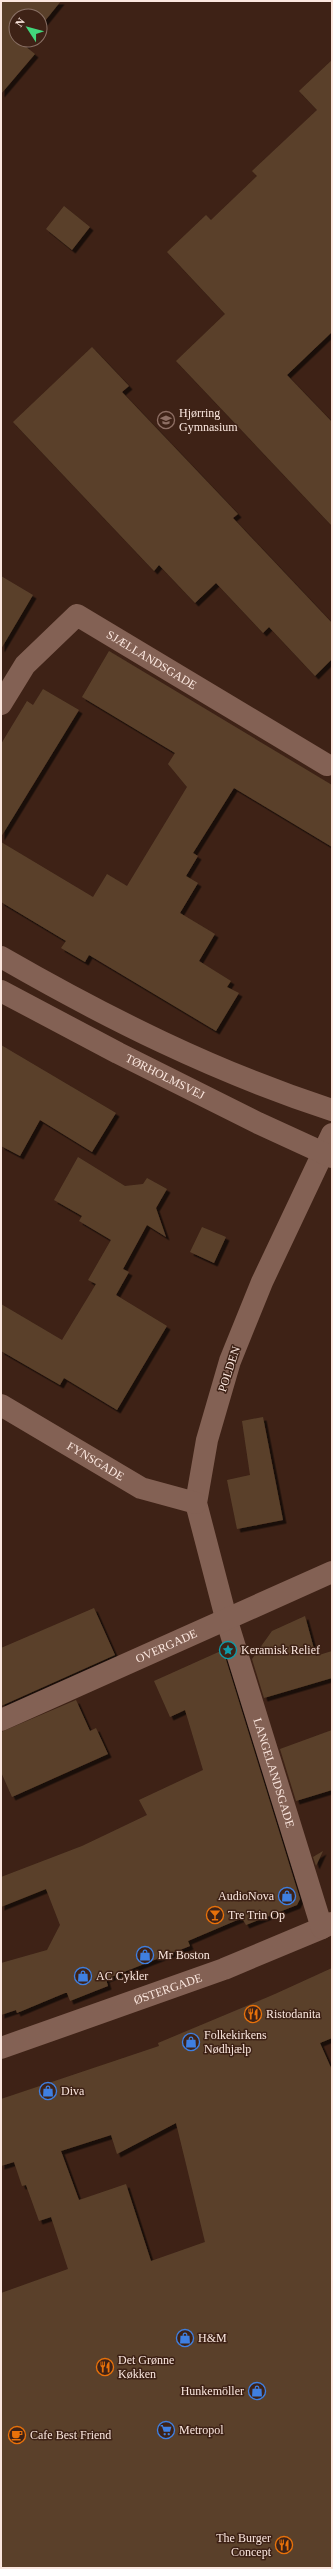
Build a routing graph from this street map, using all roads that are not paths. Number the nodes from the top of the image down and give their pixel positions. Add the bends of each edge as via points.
1 (1, 704) edge
2 (328, 765) dead end
3 (1, 957) edge
4 (1, 991) edge
5 (332, 1110) edge
6 (329, 1148) edge
7 (1, 1405) edge
8 (196, 1503) junction
9 (332, 1572) edge
10 (226, 1618) junction
11 (1, 1720) edge
12 (327, 1926) edge
13 (1, 2048) edge

1 - 2 street, SJÆLLANDSGADE via 25,666 77,615
3 - 5 street via 138,1032 267,1088
4 - 6 street, TØRHOLMSVEJ via 132,1060
6 - 8 street, POLDEN via 262,1282 230,1361 207,1440
7 - 8 street, FYNSGADE via 141,1488
8 - 10 street, POLDEN
9 - 10 street, OVERGADE
10 - 11 street, OVERGADE
10 - 12 street, LANGELANDSGADE
12 - 13 street, ØSTERGADE via 224,1969

